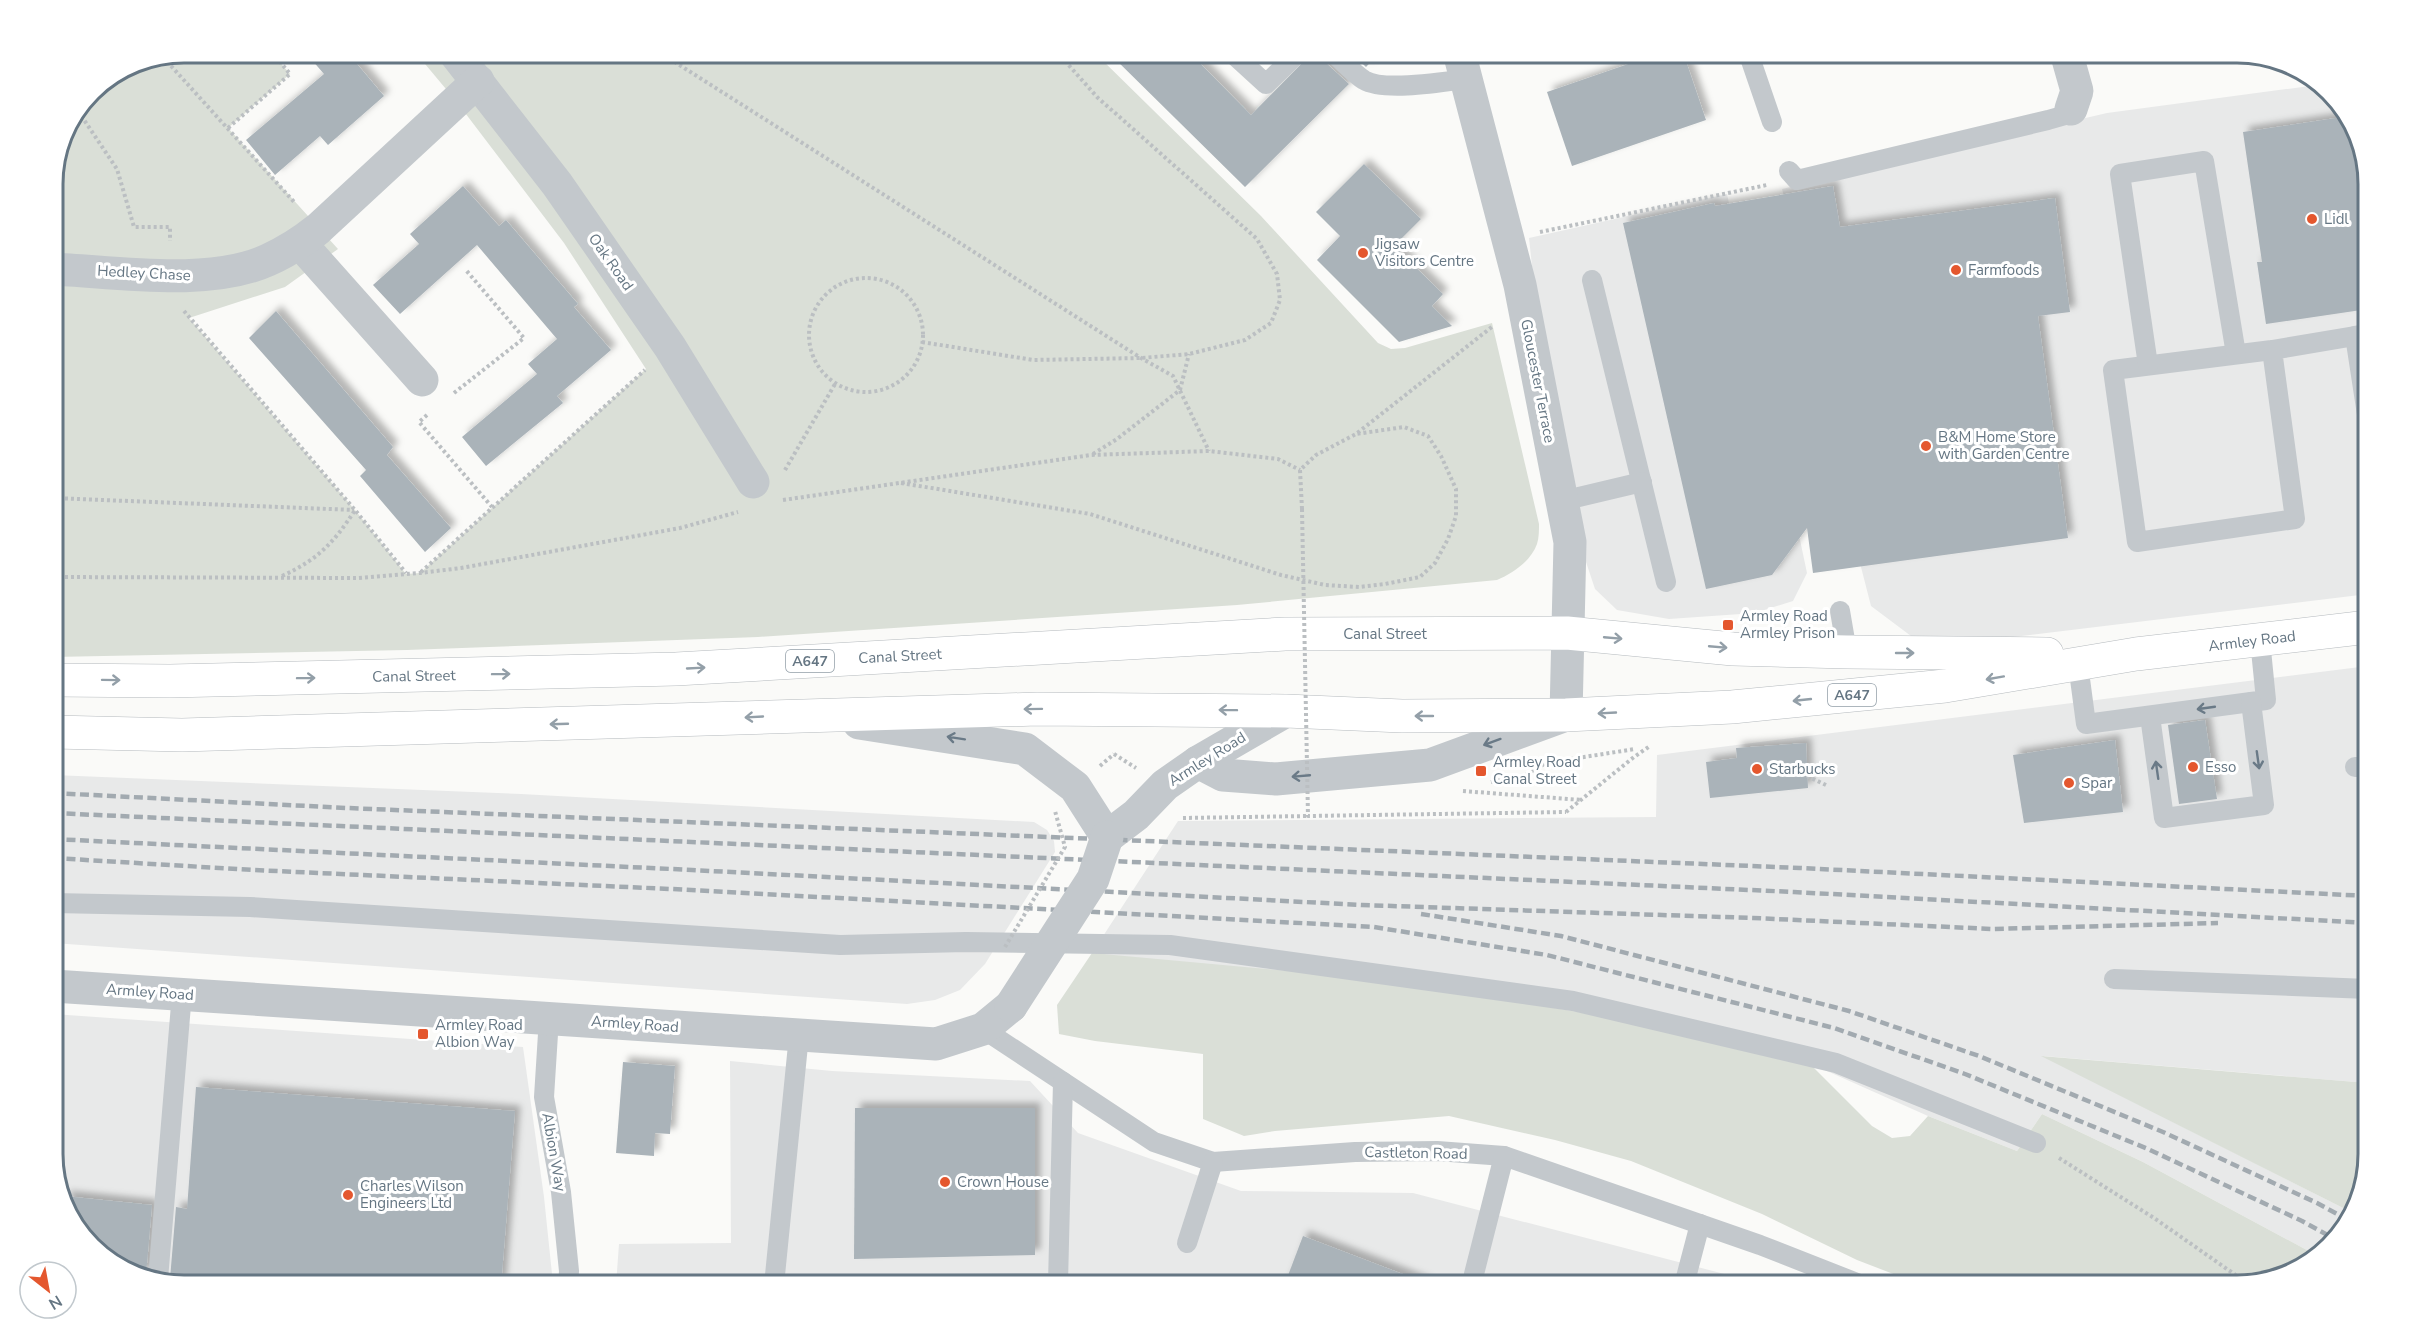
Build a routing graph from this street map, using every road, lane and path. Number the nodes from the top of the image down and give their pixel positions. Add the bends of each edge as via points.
1 (281, 63) edge
2 (463, 63) edge
3 (676, 63) edge
4 (1067, 63) edge
5 (1243, 63) edge
6 (1288, 63) edge
7 (1345, 63) edge
8 (1752, 63) edge
9 (2069, 63) edge
10 (169, 64) edge
11 (1462, 66) edge
12 (478, 81) junction
13 (2072, 109) joint
14 (83, 118) edge
15 (1772, 123) dead end
16 (228, 128) junction
17 (1792, 175) joint
18 (309, 236) junction
19 (1509, 238) junction
20 (465, 269) dead end
21 (63, 270) edge
22 (152, 274) junction
23 (1592, 280) dead end
24 (1524, 302) junction
25 (2358, 336) edge
26 (922, 342) junction
27 (670, 347) junction
28 (2272, 350) junction
29 (1189, 354) junction
30 (2236, 354) junction
31 (1141, 358) junction
32 (2148, 365) junction
33 (422, 380) dead end
34 (835, 384) junction
35 (1180, 390) junction
36 (450, 396) dead end
37 (434, 410) dead end
38 (1356, 434) junction
39 (1209, 451) junction
40 (1091, 455) junction
41 (1300, 470) junction
42 (898, 482) junction
43 (1642, 482) junction
44 (763, 492) junction
45 (63, 498) edge
46 (1562, 501) junction
47 (492, 507) junction
48 (355, 510) junction
49 (420, 573) junction
50 (406, 574) junction
51 (63, 577) edge
52 (280, 577) junction
53 (1666, 582) dead end
54 (1840, 611) dead end
55 (2358, 628) edge
56 (1567, 633) junction
57 (2260, 640) junction
58 (1846, 652) junction
59 (2136, 654) junction
60 (2078, 664) junction
61 (63, 680) edge
62 (2251, 702) junction
63 (1286, 711) junction
64 (805, 715) junction
65 (1566, 715) junction
66 (2150, 716) junction
67 (63, 732) edge
68 (1651, 746) dead end
69 (1198, 762) junction
70 (1807, 776) dead end
71 (1828, 786) dead end
72 (1055, 811) dead end
73 (1308, 816) junction
74 (1192, 818) dead end
75 (1107, 837) junction
76 (63, 903) edge
77 (1002, 952) dead end
78 (2114, 979) dead end
79 (63, 987) edge
80 (2358, 989) edge
81 (182, 993) junction
82 (549, 1018) junction
83 (983, 1029) junction
84 (799, 1035) junction
85 (1063, 1082) junction
86 (2036, 1143) joint
87 (1504, 1156) junction
88 (1213, 1162) junction
89 (1700, 1224) junction
90 (1187, 1243) dead end
91 (159, 1272) edge
92 (1474, 1274) dead end
93 (569, 1275) edge
94 (775, 1275) edge
95 (1058, 1275) edge
96 (1687, 1275) edge
97 (1833, 1275) edge
98 (2236, 1275) edge

1 - 16 path via 290,74
2 - 12 street, Oak Road
3 - 31 path
4 - 29 path via 1097,97 1257,239 1277,274 1280,300 1271,323 1245,340
5 - 6 lane via 1266,84
7 - 11 lane via 1365,81 1399,86 1426,85
8 - 15 lane
9 - 13 street via 2077,90
10 - 16 path
11 - 19 street, Gloucester Terrace
12 - 18 street, Hedley Chase
12 - 27 street, Oak Road via 557,184
13 - 17 lane via 2062,117
14 - 22 path via 117,170 134,227 170,227 171,259
16 - 18 path
17 - 19 path
18 - 22 street, Hedley Chase via 266,261 229,272 192,276
18 - 33 street
19 - 24 street, Gloucester Terrace
20 - 36 path via 524,338
21 - 22 street, Hedley Chase
22 - 48 path
23 - 43 lane
24 - 38 path
24 - 46 street, Gloucester Terrace
25 - 28 lane
26 - 31 path via 1034,360
26 - 34 path via 909,372 882,390 850,390
26 - 34 path via 922,323 903,292 887,282 868,278 841,284 819,301 808,336 821,371
27 - 44 street, Oak Road
27 - 47 path
28 - 30 lane
28 - 32 lane via 2295,519 2138,542 2113,370
29 - 31 path
29 - 35 path
30 - 32 lane
30 - 32 lane via 2204,161 2120,174
31 - 35 path via 1173,376
34 - 44 path
35 - 39 path
35 - 40 path
37 - 47 path via 419,422
38 - 41 path via 1316,455
38 - 42 path via 1404,426 1428,436 1442,456 1456,489 1456,516 1435,563 1420,576 1376,585 1325,585 1281,575 1090,514
39 - 40 path
39 - 41 path via 1278,459
40 - 42 path
41 - 73 path, bridge
42 - 44 path via 793,497
43 - 46 lane
43 - 53 lane
44 - 49 path via 680,528
45 - 48 path
46 - 56 street, Gloucester Terrace via 1570,542
47 - 49 path
48 - 50 path
48 - 52 path via 321,554
49 - 50 path
50 - 52 path
51 - 52 path
54 - 58 lane
55 - 57 main road, Armley Road / A647
56 -> 58 main road, A647 via 1733,649
61 -> 56 main road, Canal Street / A647 via 182,681 676,669 1285,634
56 - 65 street, Gloucester Terrace
57 - 59 main road, Armley Road / A647
57 - 62 lane via 2266,700
58 -> 59 main road, A647
59 - 60 main road, A647
60 -> 65 main road, A647 via 1933,688 1732,707
60 - 66 lane via 2086,724
62 -> 66 lane
62 -> 66 lane via 2264,805 2164,818
63 -> 64 main road, A647 via 1037,709
65 -> 63 main road, A647 via 1402,716
63 - 69 street, Armley Road
64 -> 67 main road, A647 via 182,735
75 -> 64 street via 1075,788 1025,749
65 -> 69 street via 1430,765 1276,779 1223,775
68 - 73 path, bridge via 1566,812
69 - 75 street, Armley Road via 1165,785
70 - 71 path
72 - 77 path, bridge via 1065,847
73 - 74 path
75 - 83 street, Armley Road, bridge via 1093,879 1011,1006
76 - 86 lane via 250,907 840,945 1170,945 1585,1004 1836,1063
78 - 80 lane
79 - 81 street, Armley Road
81 - 82 street, Armley Road
81 - 91 lane
82 - 84 street, Armley Road
82 - 93 lane, Albion Way via 544,1097 561,1192
83 - 84 street, Armley Road via 936,1044
83 - 85 lane, Castleton Road
84 - 94 lane
85 - 88 lane, Castleton Road via 1154,1142
85 - 95 lane
86 - 98 path
87 - 88 lane, Castleton Road via 1437,1151 1355,1152
87 - 89 lane, Castleton Road
87 - 92 lane
88 - 90 lane
89 - 96 lane
89 - 97 lane, Castleton Road

